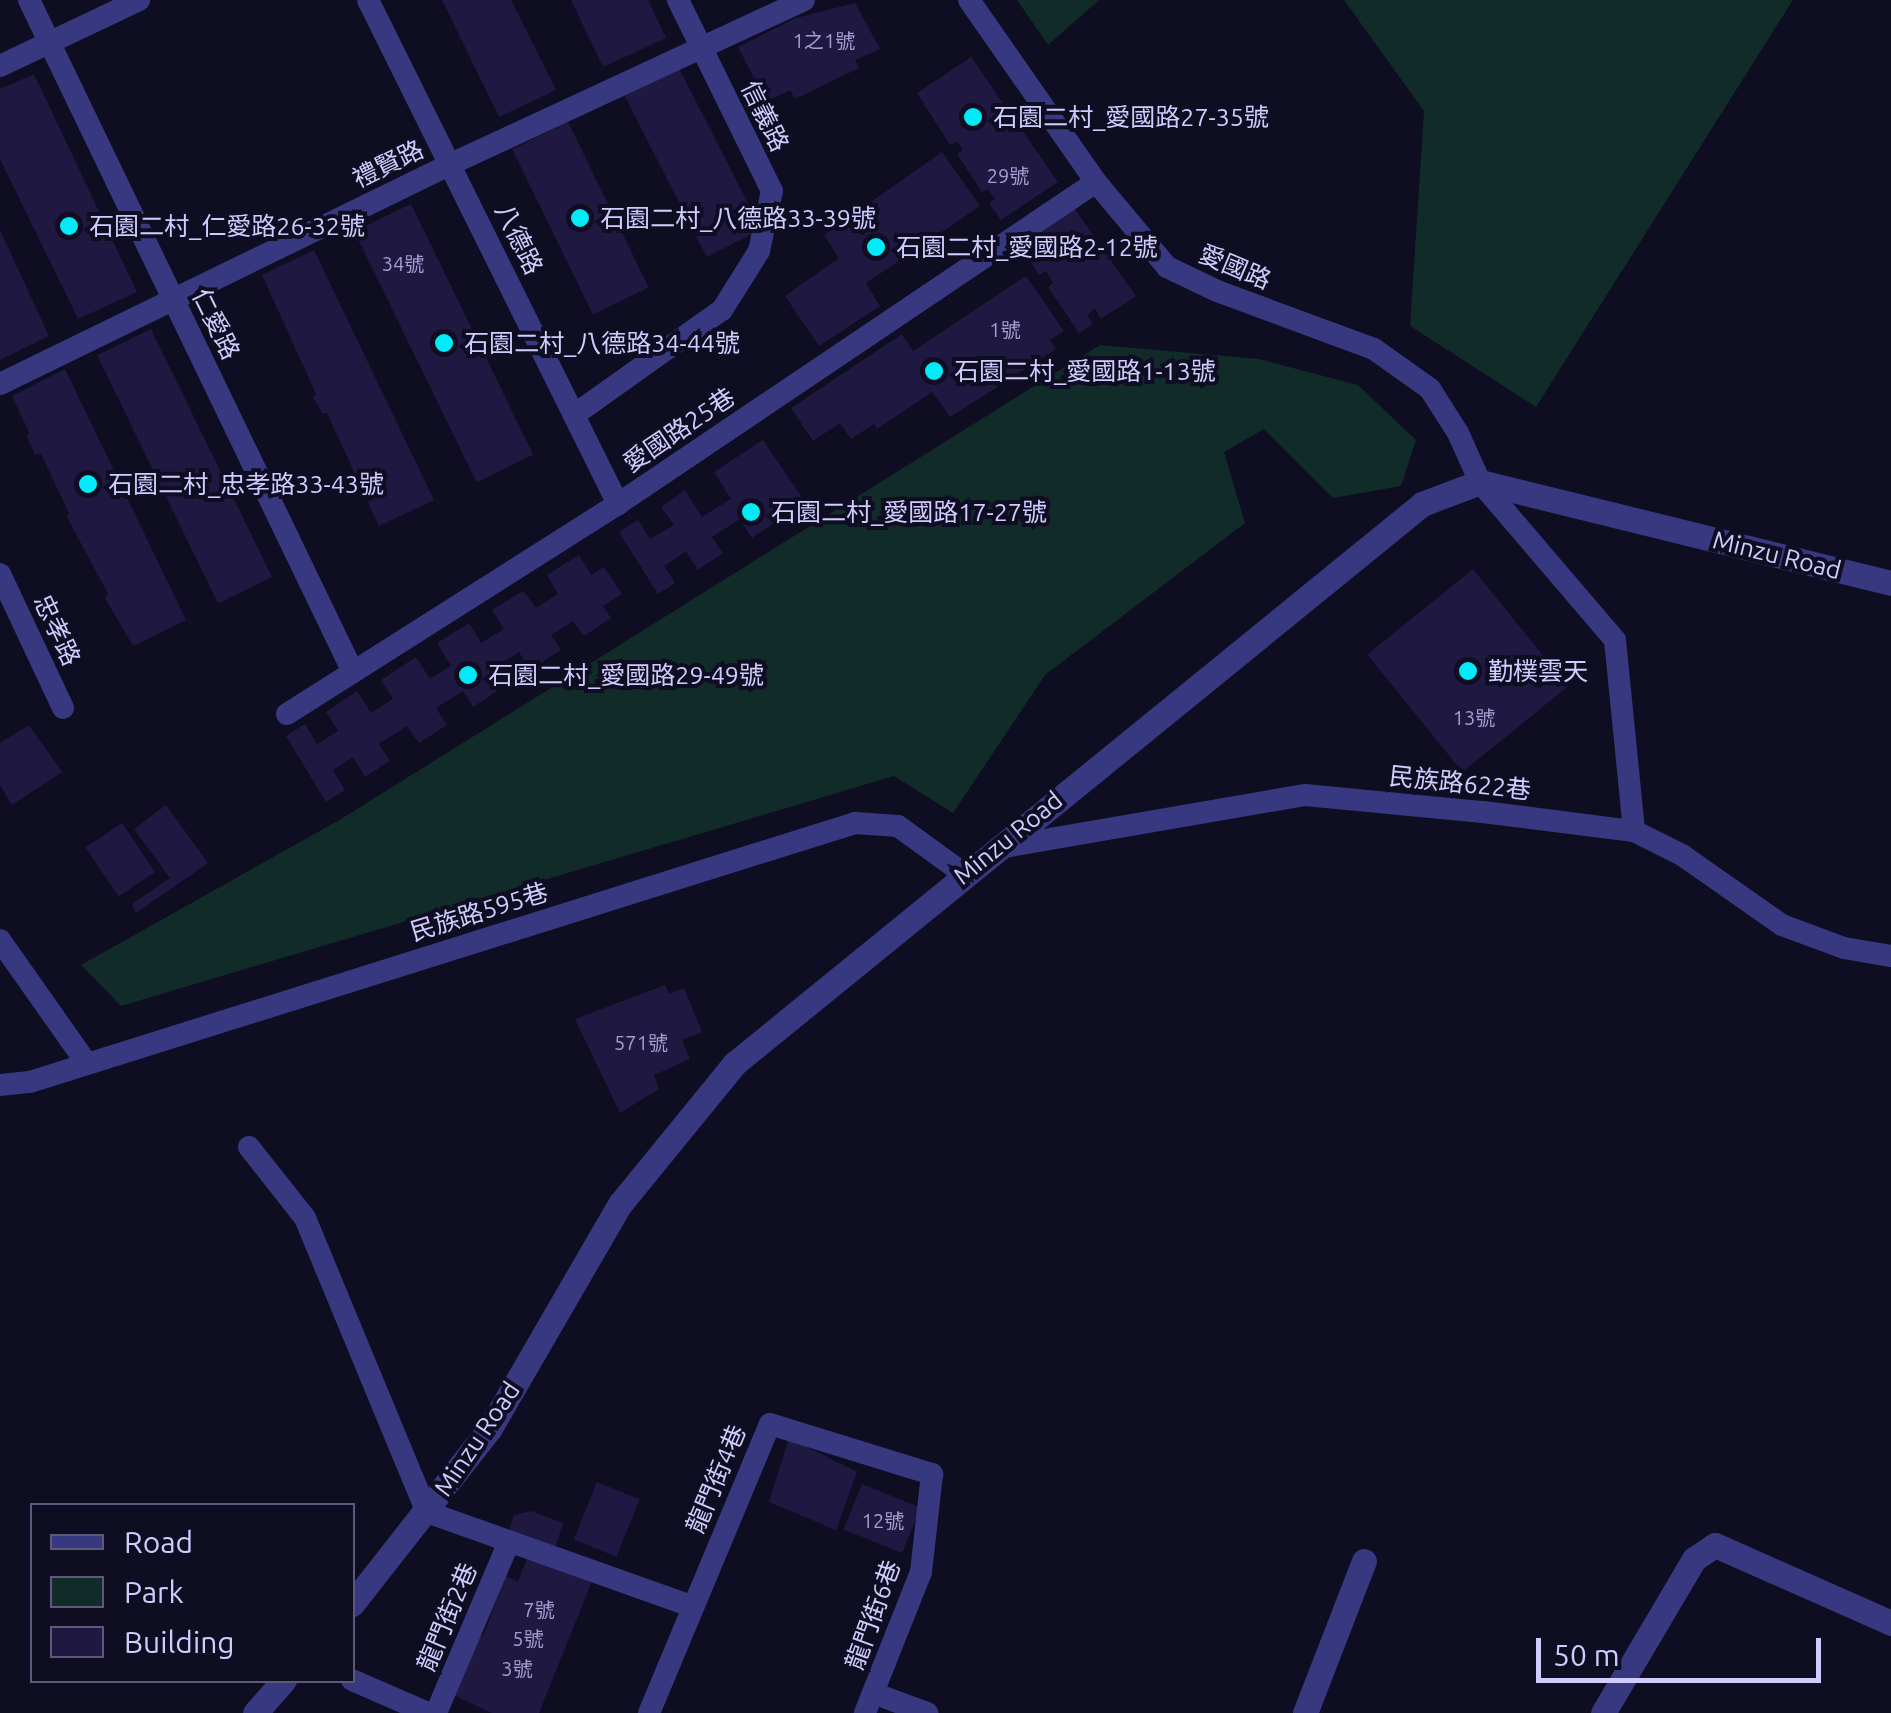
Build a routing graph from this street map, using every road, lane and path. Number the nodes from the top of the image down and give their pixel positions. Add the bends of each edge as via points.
1 (29, 0) edge
2 (139, 0) edge
3 (368, 0) edge
4 (678, 0) edge
5 (804, 0) edge
6 (969, 0) edge
7 (49, 42) junction
8 (700, 46) junction
9 (0, 66) edge
10 (451, 164) junction
11 (1096, 182) junction
12 (174, 299) junction
13 (0, 384) edge
14 (574, 415) junction
15 (1480, 482) junction
16 (618, 504) junction
17 (0, 574) edge
18 (1891, 583) edge
19 (353, 672) junction
20 (63, 708) dead end
21 (287, 714) dead end
22 (1634, 831) junction
23 (994, 848) junction
24 (964, 874) junction
25 (0, 940) edge
26 (1891, 956) edge
27 (87, 1064) junction
28 (0, 1085) edge
29 (250, 1148) dead end
30 (932, 1474) joint
31 (427, 1512) junction
32 (509, 1542) junction
33 (1364, 1560) dead end
34 (355, 1600) edge
35 (691, 1606) junction
36 (1891, 1623) edge
37 (355, 1682) edge
38 (281, 1683) edge
39 (869, 1703) edge
40 (389, 1705) edge
41 (255, 1713) edge
42 (428, 1713) edge
43 (436, 1713) edge
44 (649, 1713) edge
45 (927, 1713) edge
46 (1305, 1713) edge
47 (1603, 1713) edge

1 - 7 lane, 仁愛路
2 - 7 lane
3 - 10 lane, 八德路
4 - 8 lane, 信義路
5 - 8 lane, 禮賢路
6 - 11 lane, 愛國路
7 - 9 lane
7 - 12 lane, 仁愛路
8 - 10 lane, 禮賢路
8 - 14 lane, 信義路 via 772,190 759,251 722,310
10 - 12 lane, 禮賢路
10 - 14 lane, 八德路
11 - 15 lane, 愛國路 via 1167,267 1374,350 1430,388
11 - 16 lane, 愛國路25巷
12 - 13 lane, 禮賢路
12 - 19 lane, 仁愛路
14 - 16 lane, 八德路
15 - 18 street, Minzu Road
15 - 22 lane, 愛國路 via 1615,640
15 - 23 street, Minzu Road via 1422,504
16 - 19 lane, 愛國路25巷
17 - 20 lane, 忠孝路
19 - 21 lane, 愛國路25巷
22 - 23 lane, 民族路622巷 via 1305,794
22 - 26 lane, 民族路622巷 via 1782,925 1844,948
23 - 24 street, Minzu Road
24 - 27 lane, 民族路595巷 via 898,826 855,823
24 - 31 street, Minzu Road via 734,1064 620,1204 490,1428
25 - 27 lane
27 - 28 lane, 民族路595巷
29 - 31 lane via 305,1218
30 - 35 lane, 龍門街4巷 via 770,1424
30 - 39 lane, 龍門街6巷 via 921,1572
31 - 32 lane
31 - 34 street, Minzu Road
32 - 35 lane
32 - 43 lane, 龍門街2巷
33 - 46 street
35 - 44 lane, 龍門街4巷
36 - 47 street via 1714,1545 1694,1559
37 - 40 lane
38 - 41 street
39 - 45 lane
40 - 42 lane

